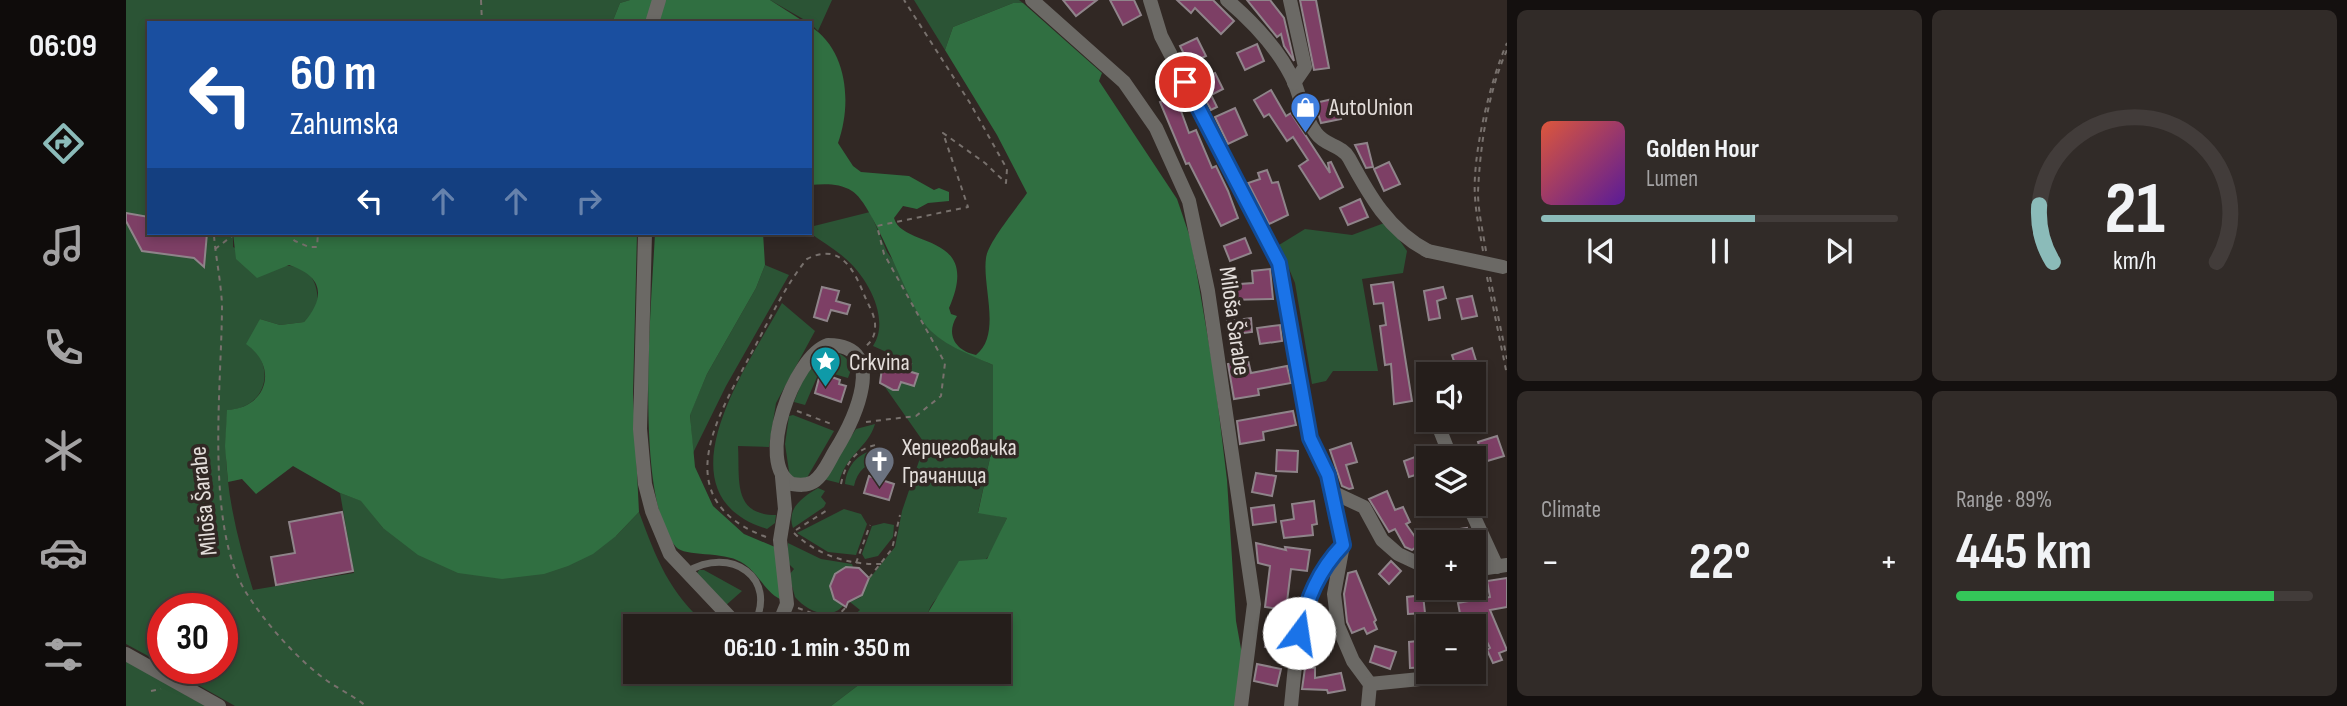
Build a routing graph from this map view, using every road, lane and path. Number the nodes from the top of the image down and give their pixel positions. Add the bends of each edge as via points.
1 (481, 0) edge
2 (659, 0) edge
3 (904, 0) edge
4 (1032, 0) edge
5 (1150, 0) edge
6 (1290, 0) edge
7 (1232, 2) edge
8 (482, 21) edge
9 (653, 21) edge
10 (1507, 43) edge
11 (1507, 50) edge
12 (1294, 83) junction
13 (233, 235) edge
14 (289, 235) edge
15 (318, 235) edge
16 (645, 235) edge
17 (214, 236) dead end
18 (215, 249) junction
19 (1496, 267) edge
20 (857, 355) junction
21 (1507, 359) edge
22 (1507, 375) edge
23 (784, 406) junction
24 (849, 428) junction
25 (877, 445) dead end
26 (782, 477) junction
27 (841, 484) dead end
28 (806, 485) junction
29 (1329, 491) junction
30 (785, 509) junction
31 (829, 509) dead end
32 (900, 515) dead end
33 (1475, 516) edge
34 (870, 525) dead end
35 (780, 540) junction
36 (1343, 545) junction
37 (856, 563) junction
38 (882, 564) junction
39 (1416, 564) edge
40 (1502, 566) edge
41 (687, 572) junction
42 (869, 578) dead end
43 (787, 604) junction
44 (847, 606) dead end
45 (727, 614) edge
46 (759, 614) edge
47 (783, 614) edge
48 (126, 654) edge
49 (1416, 679) edge
50 (1370, 684) junction
51 (219, 706) edge
52 (366, 706) edge
53 (1241, 706) edge
54 (1291, 706) edge
55 (1368, 706) edge

1 - 8 path
2 - 9 street
3 - 24 path via 1007,169 1006,183 943,132 968,207 877,226 884,254 945,363 941,396 916,416
4 - 53 street, Miloša Šarabe via 1124,82 1156,128 1189,201 1208,291 1254,604
5 - 29 street via 1161,36 1279,263 1310,438 1328,475
6 - 12 street via 1305,67
7 - 12 street via 1284,62
10 - 11 path via 1499,61 1481,138 1475,195 1485,255 1478,194 1485,130
12 - 19 street, bridge via 1314,131 1322,142 1349,156 1361,185 1404,235 1428,251
13 - 18 path
14 - 15 path via 317,247
16 - 41 street via 641,456 660,533 670,554
17 - 18 path, Miloša Šarabe
18 - 52 path, Miloša Šarabe via 222,302 218,426 223,524 231,562 268,624 317,673
19 - 21 path
19 - 22 path
20 - 23 street via 840,345 820,347 809,356
20 - 24 street via 864,375
20 - 35 path via 870,343 875,330 856,273 845,259 831,253 816,254 800,267 725,399 707,454 715,494 732,518 750,531
23 - 24 path
23 - 26 street via 776,459
24 - 28 street via 822,473
25 - 27 path via 856,455 845,468
26 - 28 street
26 - 30 street
28 - 30 street
29 - 36 street
29 - 39 street via 1364,507 1382,540
30 - 35 street
31 - 37 path via 793,532 824,553
32 - 38 path via 895,542
33 - 40 street
34 - 37 path
35 - 43 street
36 - 50 street via 1334,594 1338,626 1353,662
36 - 54 street via 1325,565 1308,597
37 - 38 path
38 - 42 path
41 - 45 street
41 - 46 lane via 711,561 743,568 756,583
43 - 44 path via 833,621
43 - 47 street
48 - 51 street
49 - 50 street
50 - 55 street

